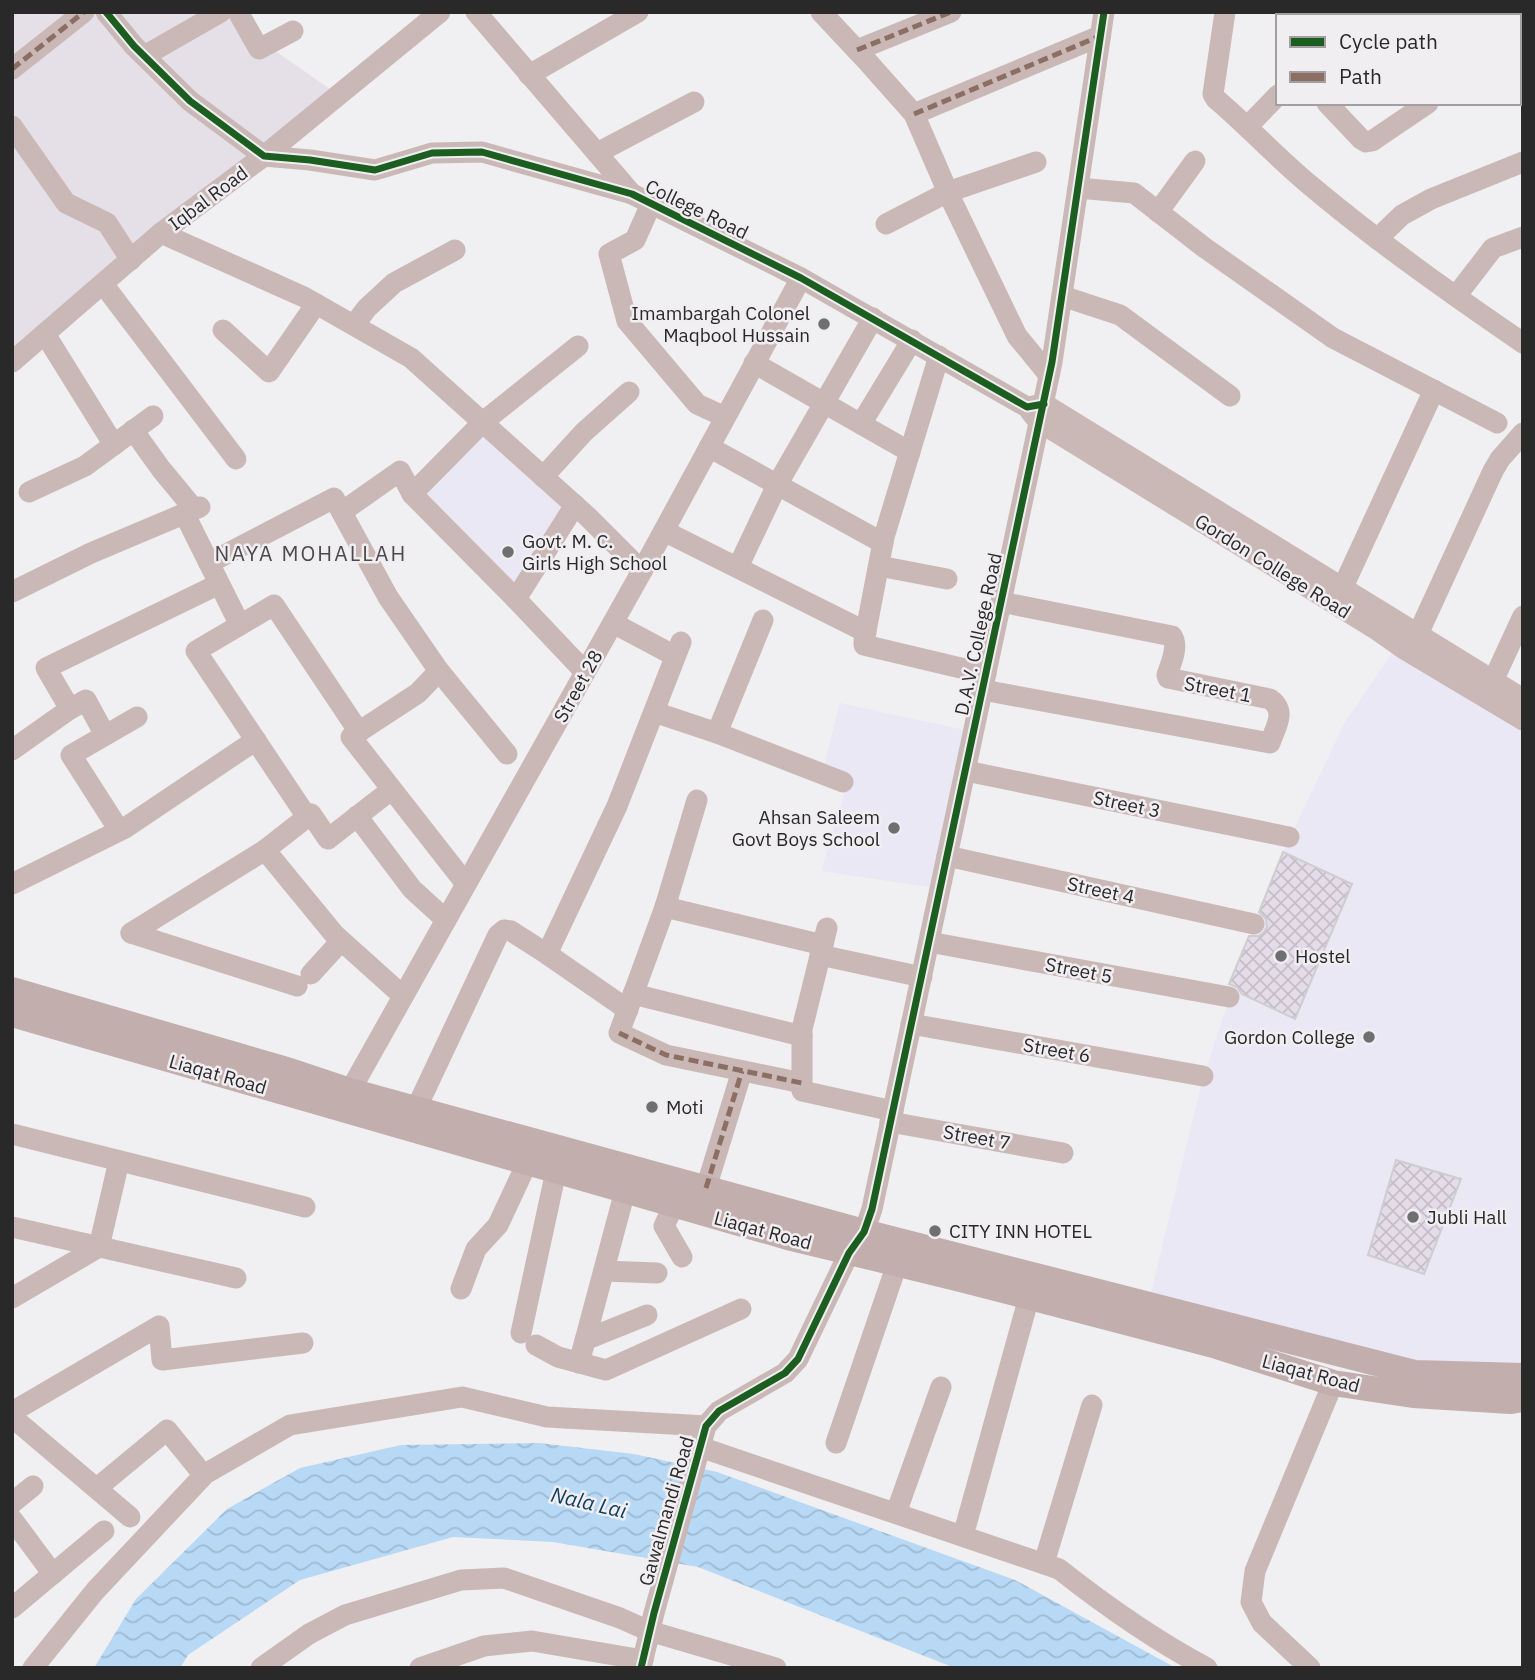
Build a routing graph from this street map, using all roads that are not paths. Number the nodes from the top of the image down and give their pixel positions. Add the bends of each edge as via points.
1 (85, 12) edge
2 (106, 12) edge
3 (221, 12) edge
4 (238, 12) edge
5 (440, 12) edge
6 (476, 12) edge
7 (638, 12) edge
8 (821, 12) edge
9 (951, 12) edge
10 (1104, 12) edge
11 (1225, 12) edge
12 (292, 31) dead end
13 (1100, 36) junction
14 (857, 50) junction
15 (144, 56) junction
16 (12, 69) edge
17 (529, 75) junction
18 (1276, 97) edge
19 (694, 102) dead end
20 (1329, 105) edge
21 (1425, 105) edge
22 (915, 114) junction
23 (12, 126) edge
24 (1248, 126) junction
25 (597, 153) junction
26 (264, 156) junction
27 (1195, 161) dead end
28 (1036, 162) dead end
29 (1523, 162) edge
30 (1078, 188) junction
31 (948, 192) junction
32 (632, 194) junction
33 (652, 204) junction
34 (1158, 212) junction
35 (886, 224) dead end
36 (161, 233) junction
37 (1523, 237) edge
38 (1377, 239) junction
39 (455, 250) dead end
40 (131, 260) junction
41 (801, 278) junction
42 (103, 284) junction
43 (1062, 296) junction
44 (1455, 296) junction
45 (316, 304) junction
46 (873, 318) junction
47 (354, 325) junction
48 (223, 330) dead end
49 (46, 334) junction
50 (912, 340) junction
51 (1523, 343) edge
52 (578, 346) dead end
53 (939, 356) junction
54 (12, 362) edge
55 (754, 363) junction
56 (1049, 375) junction
57 (1434, 390) junction
58 (629, 392) dead end
59 (1230, 396) dead end
60 (824, 403) junction
61 (1036, 411) junction
62 (153, 416) dead end
63 (725, 417) junction
64 (483, 422) junction
65 (1497, 423) dead end
66 (861, 424) junction
67 (133, 430) junction
68 (1523, 433) edge
69 (114, 445) junction
70 (709, 447) junction
71 (910, 452) junction
72 (236, 459) dead end
73 (543, 477) junction
74 (777, 485) junction
75 (29, 492) dead end
76 (412, 494) junction
77 (575, 506) junction
78 (192, 510) junction
79 (343, 511) junction
80 (664, 531) junction
81 (883, 543) junction
82 (209, 563) junction
83 (879, 566) junction
84 (738, 567) junction
85 (642, 570) junction
86 (947, 579) dead end
87 (219, 584) junction
88 (1342, 589) junction
89 (12, 592) edge
90 (516, 599) junction
91 (1001, 602) junction
92 (1523, 616) edge
93 (763, 620) dead end
94 (613, 623) junction
95 (240, 625) junction
96 (866, 632) junction
97 (1418, 634) junction
98 (439, 671) junction
99 (585, 672) junction
100 (1493, 681) junction
101 (985, 682) junction
102 (1523, 699) edge
103 (70, 709) junction
104 (654, 712) junction
105 (137, 717) dead end
106 (1523, 720) edge
107 (359, 732) junction
108 (717, 733) junction
109 (105, 735) junction
110 (256, 740) junction
111 (12, 750) edge
112 (507, 754) dead end
113 (966, 771) junction
114 (843, 782) dead end
115 (391, 790) junction
116 (697, 800) dead end
117 (357, 816) junction
118 (307, 817) junction
119 (119, 830) junction
120 (1289, 837) dead end
121 (265, 850) junction
122 (947, 856) junction
123 (12, 884) edge
124 (466, 884) junction
125 (665, 907) junction
126 (446, 920) junction
127 (1254, 924) dead end
128 (341, 941) junction
129 (929, 942) junction
130 (823, 943) junction
131 (547, 954) junction
132 (922, 977) junction
133 (12, 990) edge
134 (403, 996) junction
135 (1228, 998) dead end
136 (630, 1002) junction
137 (12, 1014) edge
138 (911, 1024) junction
139 (802, 1036) junction
140 (742, 1071) junction
141 (1203, 1076) dead end
142 (802, 1083) junction
143 (350, 1091) junction
144 (416, 1109) junction
145 (892, 1116) junction
146 (12, 1134) edge
147 (1063, 1153) dead end
148 (119, 1161) junction
149 (527, 1163) junction
150 (556, 1171) junction
151 (706, 1188) junction
152 (625, 1191) junction
153 (674, 1205) junction
154 (305, 1207) dead end
155 (12, 1227) edge
156 (856, 1242) junction
157 (99, 1247) junction
158 (681, 1257) dead end
159 (897, 1264) junction
160 (604, 1271) junction
161 (657, 1273) dead end
162 (236, 1278) dead end
163 (461, 1289) dead end
164 (1029, 1297) junction
165 (12, 1298) edge
166 (741, 1309) dead end
167 (647, 1315) dead end
168 (585, 1340) junction
169 (303, 1343) dead end
170 (579, 1363) junction
171 (1523, 1376) edge
172 (1333, 1383) junction
173 (941, 1387) dead end
174 (1523, 1399) edge
175 (1091, 1405) dead end
176 (12, 1415) edge
177 (706, 1426) junction
178 (836, 1443) dead end
179 (700, 1447) junction
180 (197, 1467) dead end
181 (33, 1486) dead end
182 (97, 1488) junction
183 (12, 1503) edge
184 (896, 1513) junction
185 (131, 1517) dead end
186 (12, 1519) edge
187 (966, 1525) dead end
188 (104, 1531) dead end
189 (1044, 1563) junction
190 (52, 1574) junction
191 (12, 1608) edge
192 (652, 1622) junction
193 (711, 1658) edge
194 (642, 1664) edge
195 (33, 1668) edge
196 (261, 1668) edge
197 (420, 1668) edge
198 (776, 1668) edge
199 (1207, 1668) edge
200 (1310, 1668) edge

1 - 16 street
2 - 15 street
3 - 15 street
4 - 12 street via 259,49
5 - 26 street, Iqbal Road
6 - 17 street
7 - 17 street
8 - 14 street
9 - 14 street
10 - 13 street, D.A.V. College Road
11 - 24 street via 1213,94
13 - 22 street
13 - 30 street, D.A.V. College Road
14 - 22 street
15 - 26 street via 190,101
17 - 25 street
18 - 24 street
19 - 25 street
20 - 21 street via 1366,142
22 - 31 street
23 - 40 street via 66,204 107,223
24 - 38 street via 1308,184
25 - 32 street
26 - 32 street, College Road via 375,170 432,153 482,152
26 - 36 street, Iqbal Road
27 - 34 street
28 - 31 street
29 - 38 street via 1431,199 1402,215
30 - 34 street via 1134,192
30 - 43 street, D.A.V. College Road
31 - 35 street
31 - 56 street via 1017,336
32 - 33 street, College Road
33 - 41 street, College Road
33 - 63 street via 635,240 609,254 627,321 698,404
34 - 57 street via 1333,338
36 - 40 street, Iqbal Road
36 - 45 street
37 - 44 street via 1493,248
38 - 44 street
39 - 47 street via 394,283
40 - 42 street, Iqbal Road
41 - 46 street, College Road
41 - 55 street, Street 28
42 - 49 street, Iqbal Road
42 - 72 street
43 - 56 street, D.A.V. College Road
43 - 59 street via 1120,315
44 - 51 street
45 - 47 street
45 - 48 street via 269,372
46 - 50 street, College Road
46 - 60 street
47 - 64 street via 411,358
49 - 54 street, Iqbal Road
49 - 69 street
50 - 53 street, College Road
50 - 66 street
52 - 64 street
53 - 61 street, College Road
53 - 71 street
55 - 60 street
55 - 63 street, Street 28
56 - 61 street, D.A.V. College Road
57 - 65 street
57 - 88 street
58 - 73 street
60 - 66 street
60 - 74 street
61 - 88 street, Gordon College Road
61 - 91 street, D.A.V. College Road
61 - 106 street, Gordon College Road via 1404,649
62 - 67 street
63 - 70 street, Street 28
64 - 73 street
64 - 76 street
66 - 71 street
67 - 69 street
67 - 78 street
68 - 97 street via 1493,471
69 - 75 street via 85,466
70 - 74 street
70 - 80 street, Street 28
71 - 81 street
73 - 77 street
74 - 81 street
74 - 84 street
76 - 79 street via 400,471
76 - 90 street
77 - 85 street
77 - 90 street
78 - 82 street
78 - 89 street
79 - 82 street via 334,498
79 - 98 street via 388,597
80 - 84 street
80 - 85 street, Street 28
81 - 83 street
82 - 87 street
83 - 86 street
83 - 96 street
84 - 96 street
85 - 94 street, Street 28
87 - 95 street
87 - 103 street via 46,668
88 - 97 street, Gordon College Road
90 - 99 street
91 - 101 street, D.A.V. College Road
91 - 101 street, Street 1 via 1172,636 1176,645 1168,678 1270,699 1280,712 1270,743
92 - 100 street
93 - 108 street
94 - 99 street, Street 28
94 - 104 street via 678,649
95 - 107 street via 274,605
95 - 110 street via 196,651
96 - 101 street via 864,645
97 - 100 street, Gordon College Road
98 - 107 street via 418,693
98 - 112 street
99 - 124 street, Street 28
100 - 102 street, Gordon College Road
101 - 113 street, D.A.V. College Road
103 - 109 street via 86,700
103 - 111 street
104 - 108 street
104 - 131 street via 617,806
105 - 109 street
107 - 115 street via 351,737
108 - 114 street
109 - 119 street via 71,755
110 - 118 street
110 - 119 street
113 - 120 street, Street 3
113 - 122 street, D.A.V. College Road
115 - 117 street
115 - 124 street
116 - 125 street
117 - 118 street via 328,839 311,814
117 - 126 street via 412,889
118 - 121 street
119 - 123 street
121 - 128 street
121 - 128 street via 131,933 304,980
122 - 127 street, Street 4
122 - 129 street, D.A.V. College Road
124 - 126 street, Street 28
125 - 130 street
125 - 136 street
126 - 134 street, Street 28
128 - 134 street
129 - 132 street, D.A.V. College Road
129 - 135 street, Street 5
130 - 132 street
130 - 139 street
131 - 136 street
131 - 144 street via 511,931 498,935
132 - 138 street, D.A.V. College Road
133 - 143 main road, Liaqat Road
134 - 143 street, Street 28
136 - 139 street
136 - 140 street via 619,1033 666,1055
137 - 149 main road, Liaqat Road
138 - 141 street, Street 6
138 - 145 street, D.A.V. College Road
139 - 142 street
140 - 142 street
140 - 151 street
142 - 145 street, Street 7 via 802,1091
143 - 144 main road, Liaqat Road
144 - 151 main road, Liaqat Road
145 - 147 street, Street 7
145 - 156 street, D.A.V. College Road via 872,1209
146 - 148 street
148 - 154 street
148 - 157 street
149 - 150 main road, Liaqat Road
149 - 163 street via 498,1225 476,1249
150 - 152 main road, Liaqat Road
150 - 170 street via 528,1339 558,1357
151 - 156 main road, Liaqat Road
152 - 153 main road, Liaqat Road
152 - 160 street
153 - 156 main road, Liaqat Road via 788,1237
153 - 158 street via 664,1226
155 - 157 street
156 - 159 main road, Liaqat Road
156 - 171 main road, Liaqat Road via 1415,1373
156 - 177 street, Gawalmandi Road via 798,1359 785,1373 719,1412
157 - 162 street
157 - 165 street
159 - 164 main road, Liaqat Road
159 - 178 street
160 - 161 street
160 - 168 street
164 - 172 main road, Liaqat Road via 1217,1346
164 - 187 street
166 - 170 street via 606,1370
167 - 168 street
168 - 170 street
169 - 176 street via 162,1360 159,1326
172 - 174 main road, Liaqat Road via 1413,1395
172 - 200 street via 1255,1571 1251,1602 1262,1623
173 - 184 street
175 - 189 street
176 - 182 street
177 - 179 street, Gawalmandi Road
177 - 195 street via 547,1417 462,1397 290,1425 205,1474 95,1591
179 - 184 street
179 - 192 street, Gawalmandi Road
180 - 182 street via 167,1430
181 - 183 street
182 - 185 street
184 - 189 street
186 - 190 street
188 - 190 street
189 - 199 street
190 - 191 street
192 - 193 street
192 - 194 street, Gawalmandi Road
192 - 196 street via 620,1618 504,1578 461,1580 345,1615
193 - 198 street
194 - 197 street via 532,1641 484,1646

